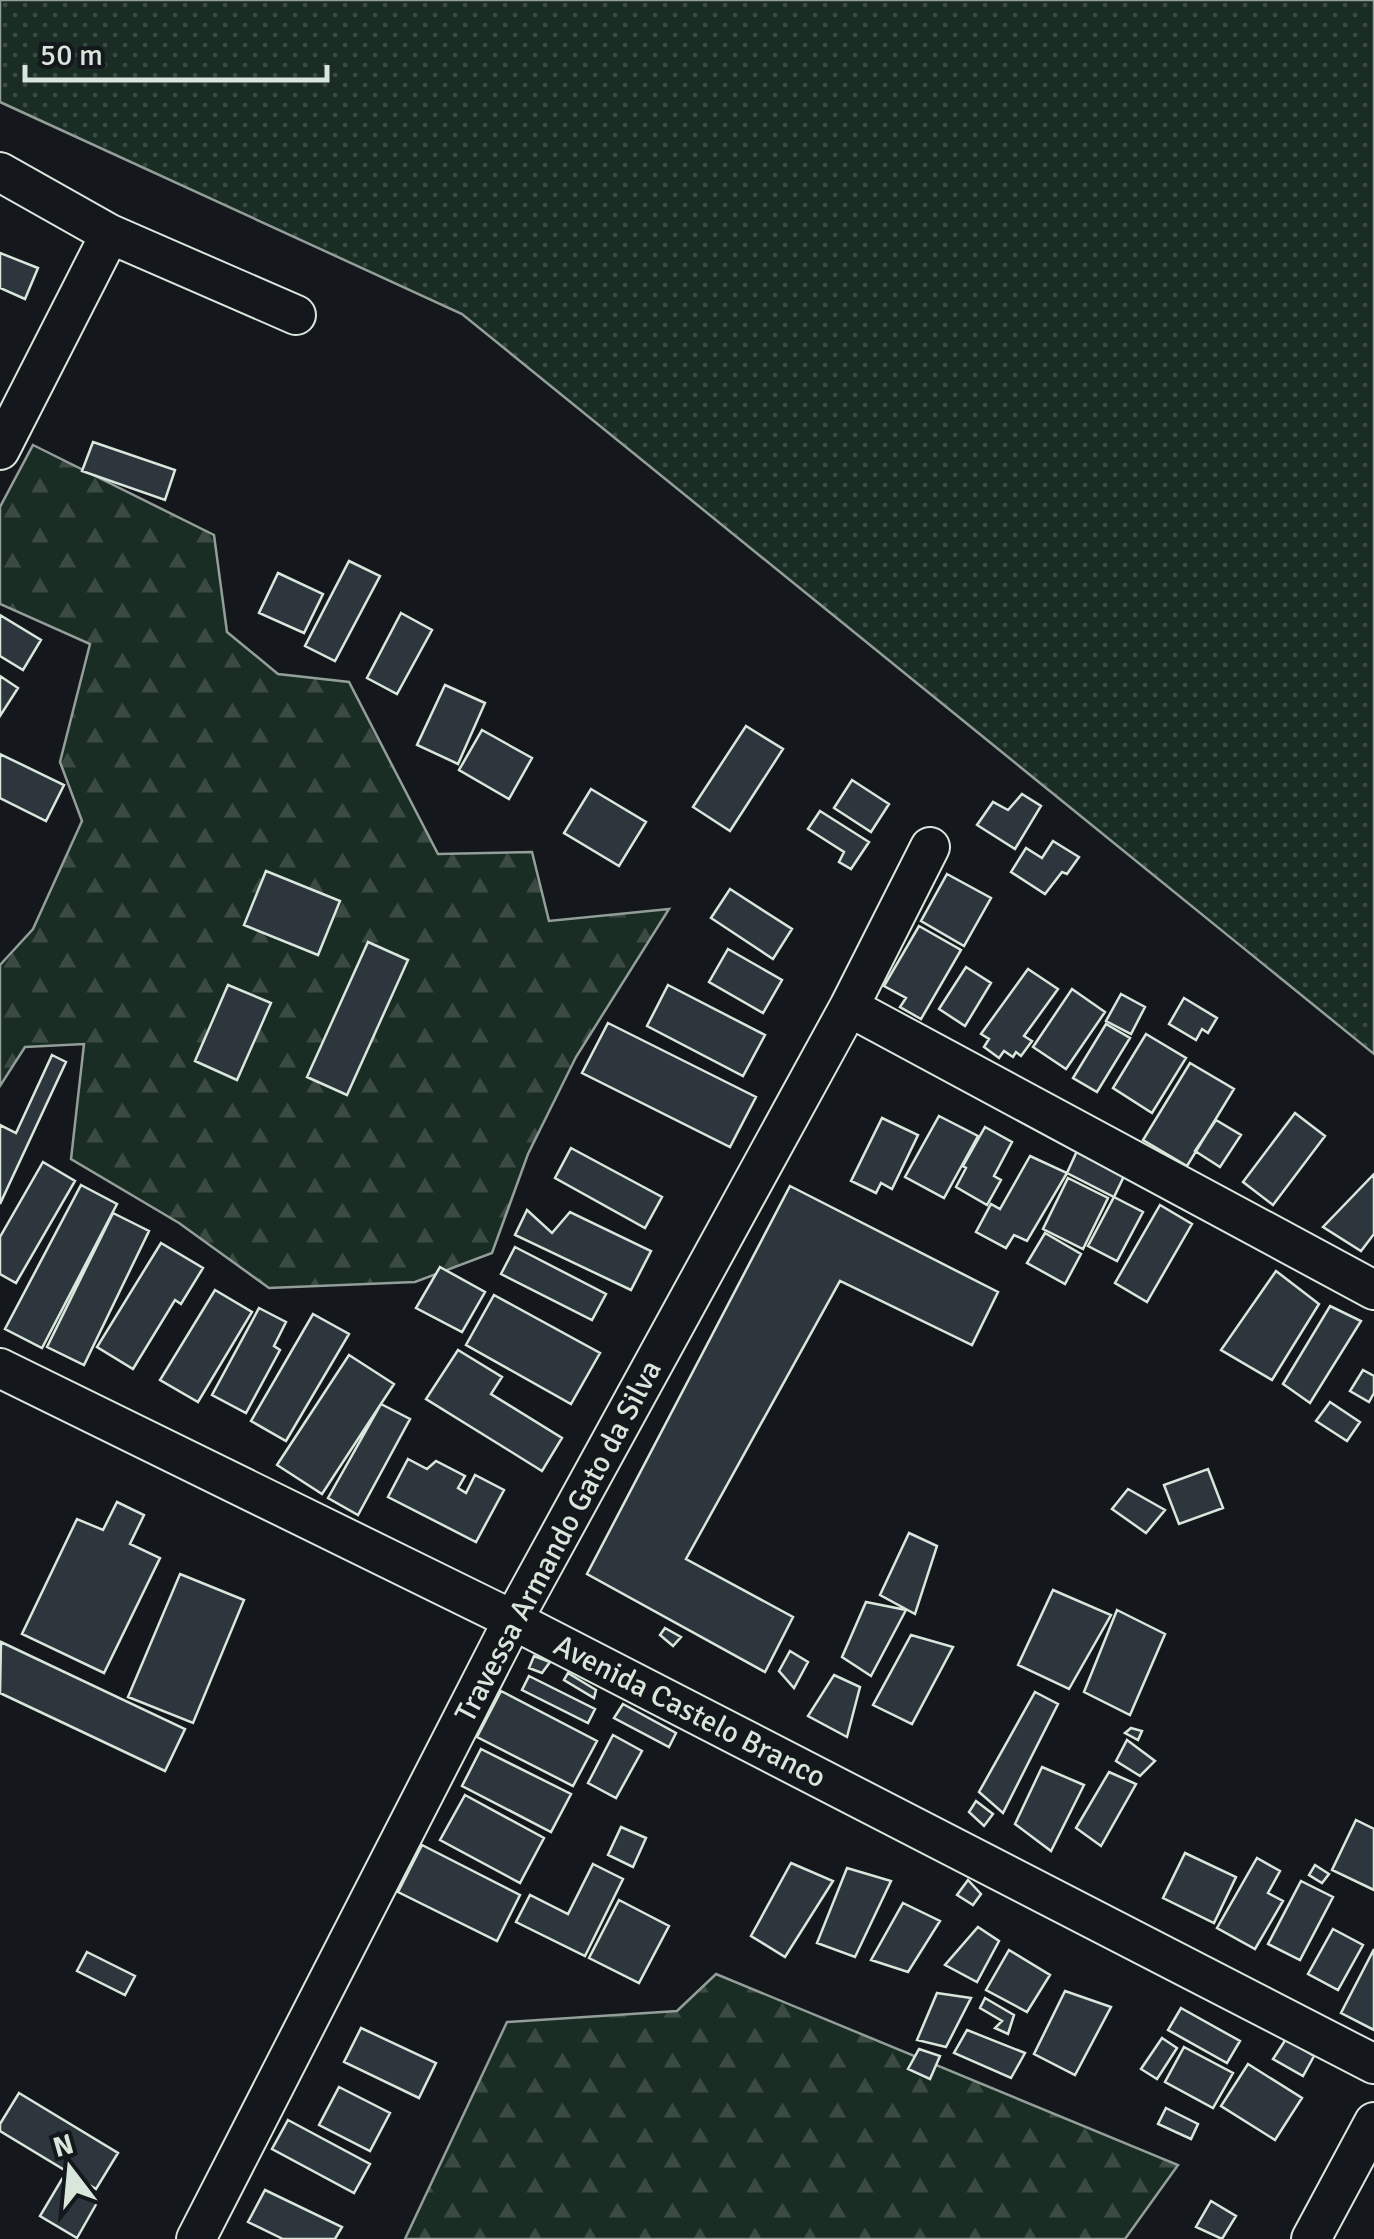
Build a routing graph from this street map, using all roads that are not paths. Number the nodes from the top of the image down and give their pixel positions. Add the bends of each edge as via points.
1 (0, 172) edge
2 (110, 234) junction
3 (296, 315) dead end
4 (0, 450) edge
5 (930, 847) dead end
6 (849, 1007) junction
7 (1374, 1290) edge
8 (0, 1368) edge
9 (513, 1620) junction
10 (1374, 2064) edge
11 (1374, 2122) edge
12 (196, 2239) edge
13 (1312, 2239) edge

1 - 2 street
2 - 3 street
2 - 4 street
5 - 6 street, Travessa Armando Gato da Silva
6 - 7 street
6 - 9 street, Travessa Armando Gato da Silva
8 - 9 street, Avenida Castelo Branco
9 - 10 street, Avenida Castelo Branco
9 - 12 street, Travessa Armando Gato da Silva
11 - 13 street

